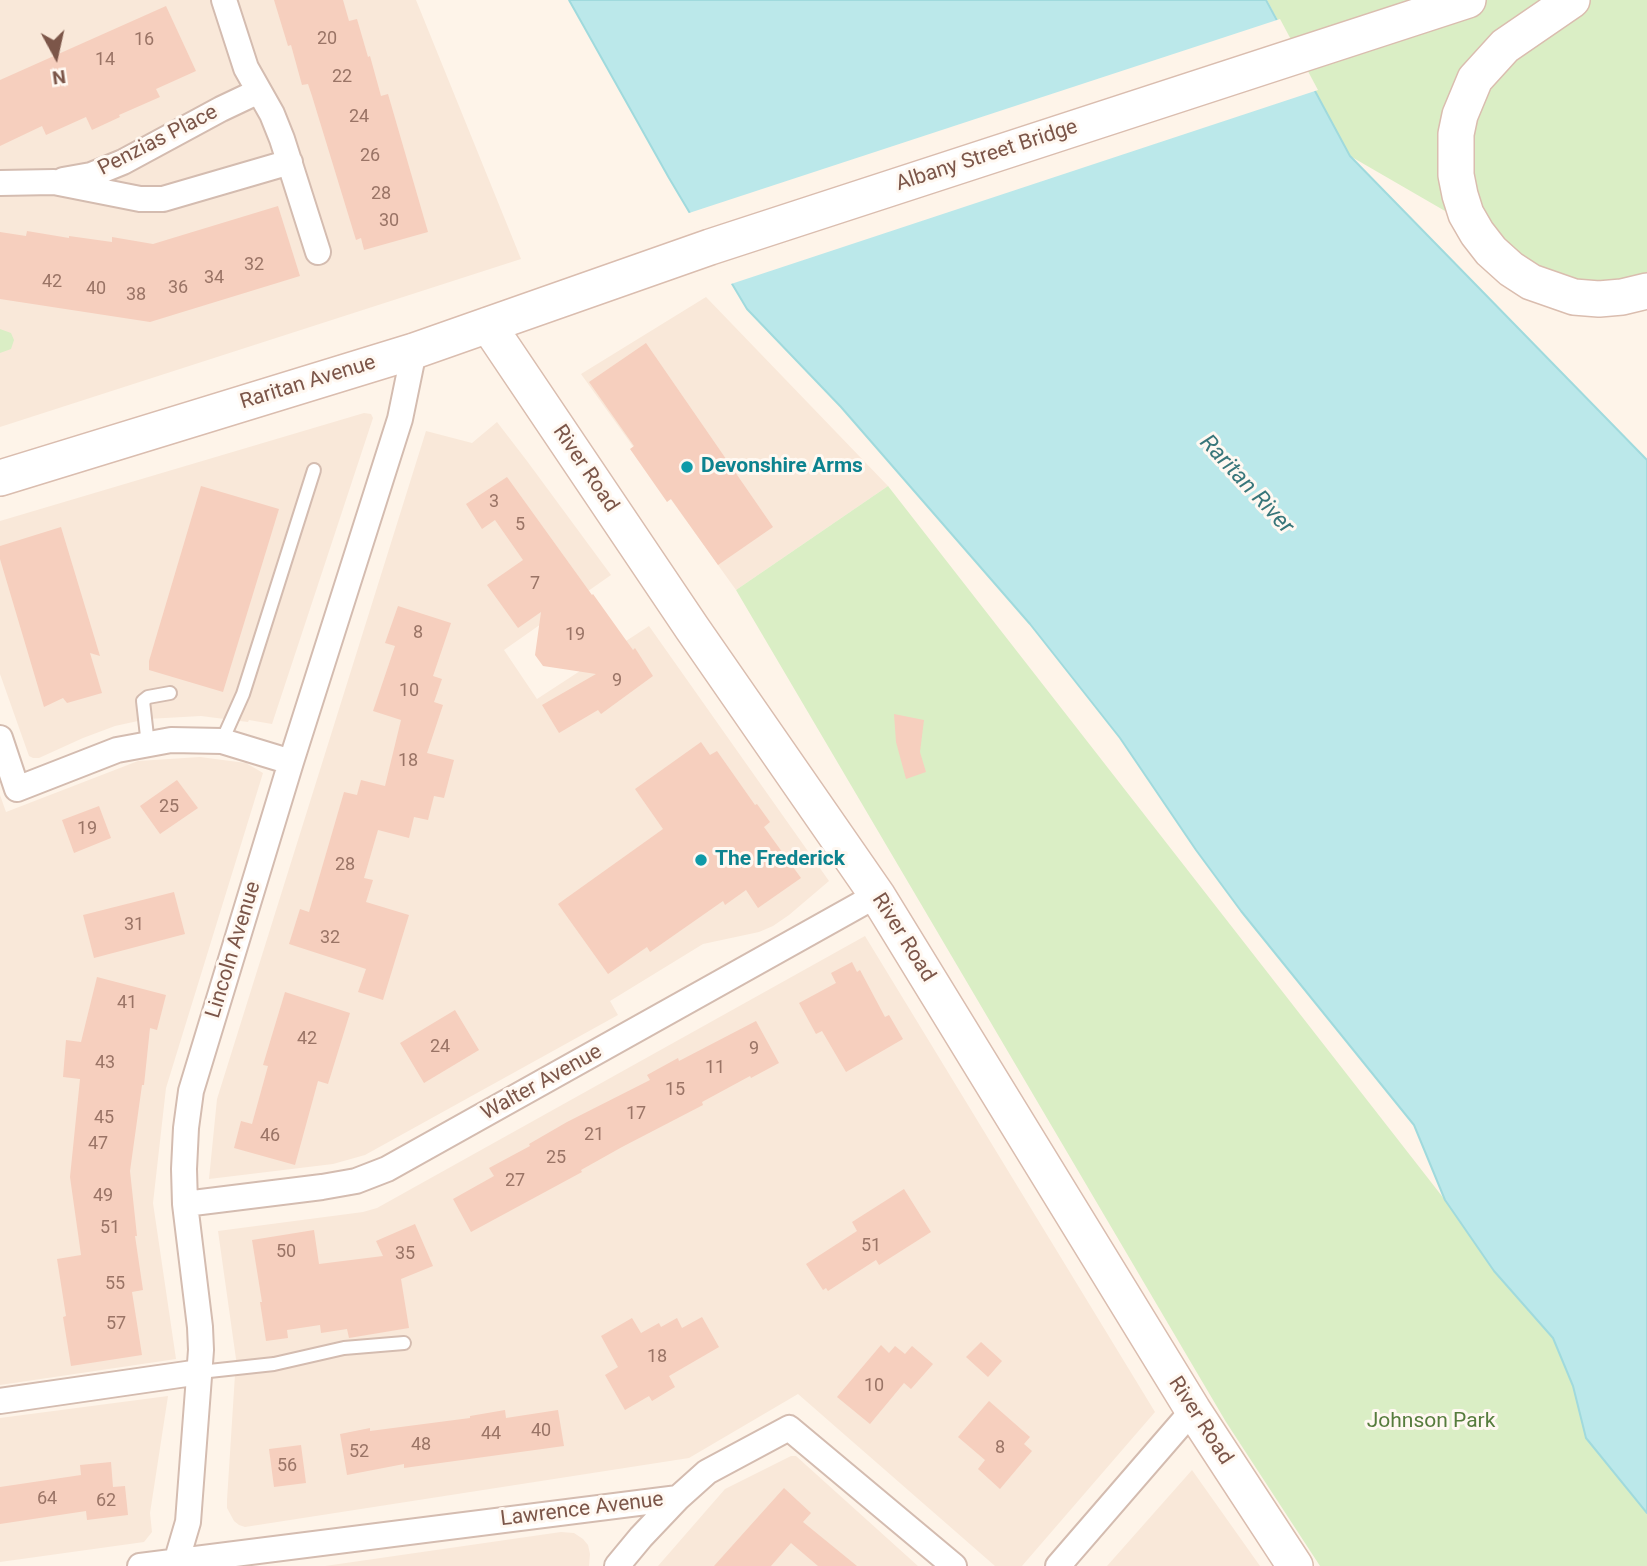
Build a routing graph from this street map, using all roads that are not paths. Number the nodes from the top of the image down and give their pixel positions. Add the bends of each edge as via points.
1 (223, 0) edge
2 (1413, 0) edge
3 (1468, 0) edge
4 (1572, 0) edge
5 (1361, 34) junction
6 (259, 90) junction
7 (290, 162) junction
8 (54, 182) junction
9 (0, 183) edge
10 (318, 252) dead end
11 (614, 281) joint
12 (1647, 291) edge
13 (488, 325) junction
14 (414, 351) junction
15 (314, 470) dead end
16 (0, 478) edge
17 (170, 693) dead end
18 (0, 738) edge
19 (222, 741) junction
20 (148, 745) junction
21 (291, 762) junction
22 (877, 895) junction
23 (185, 1204) junction
24 (404, 1343) dead end
25 (200, 1372) junction
26 (0, 1401) edge
27 (1193, 1410) junction
28 (678, 1498) junction
29 (176, 1564) edge
30 (140, 1566) edge
31 (617, 1566) edge
32 (954, 1566) edge
33 (1058, 1566) edge
34 (1295, 1566) edge

1 - 6 street via 246,68
2 - 5 main road
3 - 5 main road
4 - 12 main road via 1505,46 1475,79 1456,134 1460,195 1472,224 1491,251 1531,282 1574,297 1599,299
5 - 11 main road, Albany Street Bridge
6 - 7 street
6 - 8 street, Penzias Place via 123,162 91,175
7 - 8 street, Penzias Place via 163,199 140,199
7 - 10 street
8 - 9 street, Penzias Place
11 - 13 main road, Raritan Avenue
13 - 14 main road, Raritan Avenue
13 - 22 main road, River Road
14 - 16 main road, Raritan Avenue
14 - 21 street, Lincoln Avenue via 400,419
15 - 19 lane via 243,694
17 - 20 lane via 143,701
18 - 20 street via 17,789 117,750
19 - 20 street via 171,740
19 - 21 street
21 - 23 street, Lincoln Avenue via 191,1091
22 - 23 street, Walter Avenue via 387,1169 322,1187
22 - 27 main road, River Road
23 - 25 street, Lincoln Avenue via 200,1327
24 - 25 lane
25 - 26 street
25 - 29 street, Lincoln Avenue via 188,1521
27 - 33 street
27 - 34 main road, River Road
28 - 29 street, Lawrence Avenue
28 - 31 street
28 - 32 street, Lawrence Avenue via 707,1472 789,1428
29 - 30 street, Lawrence Avenue

